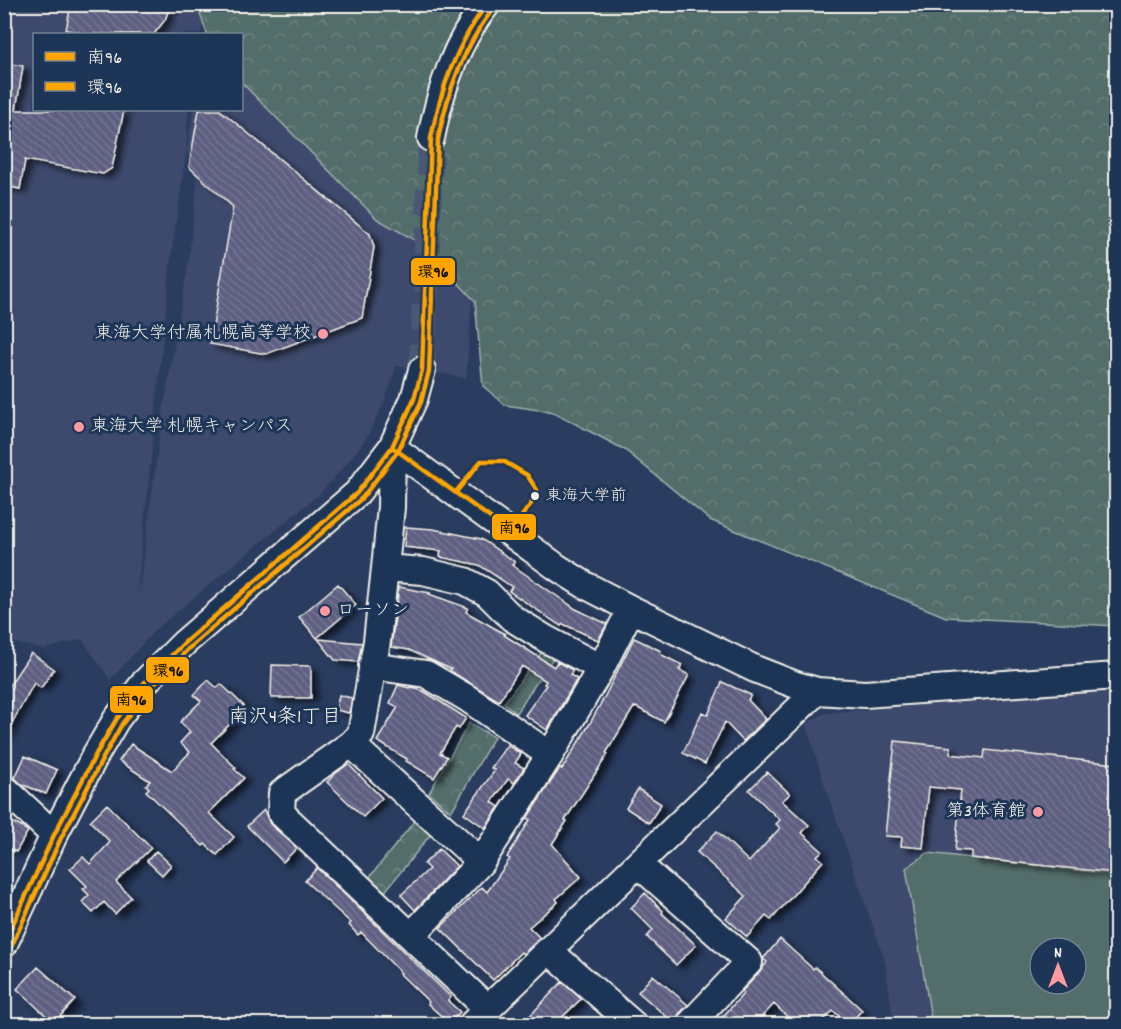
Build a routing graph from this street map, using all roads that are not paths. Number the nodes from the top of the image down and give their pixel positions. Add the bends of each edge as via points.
1 (487, 4) edge
2 (431, 138) tunnel mouth
3 (422, 370) tunnel mouth
4 (392, 447) junction
5 (386, 568) junction
6 (631, 609) junction
7 (372, 666) junction
8 (601, 668) junction
9 (1116, 676) edge
10 (817, 691) junction
11 (351, 744) junction
12 (550, 755) junction
13 (4, 788) edge
14 (54, 835) junction
15 (481, 862) junction
16 (638, 864) junction
17 (6, 934) edge
18 (411, 936) junction
19 (548, 950) junction
20 (480, 1017) edge
21 (633, 1024) edge
22 (690, 1024) edge

1 - 2 street via 470,28 446,80
3 - 4 street via 414,399
4 - 5 street
4 - 6 street via 558,568
4 - 14 street via 357,494 184,643 144,683 116,720
5 - 7 street
5 - 8 street via 423,571 465,581 487,593 512,618
6 - 8 street
6 - 10 street via 755,669
7 - 11 street via 361,734
7 - 12 street via 426,674
8 - 12 street
9 - 10 street via 865,694
10 - 16 street
11 - 15 street
11 - 18 street via 282,794 281,813
12 - 15 street
13 - 14 street
14 - 17 street
15 - 18 street
16 - 19 street
16 - 22 street via 749,962
18 - 20 street
19 - 20 street
19 - 21 street

